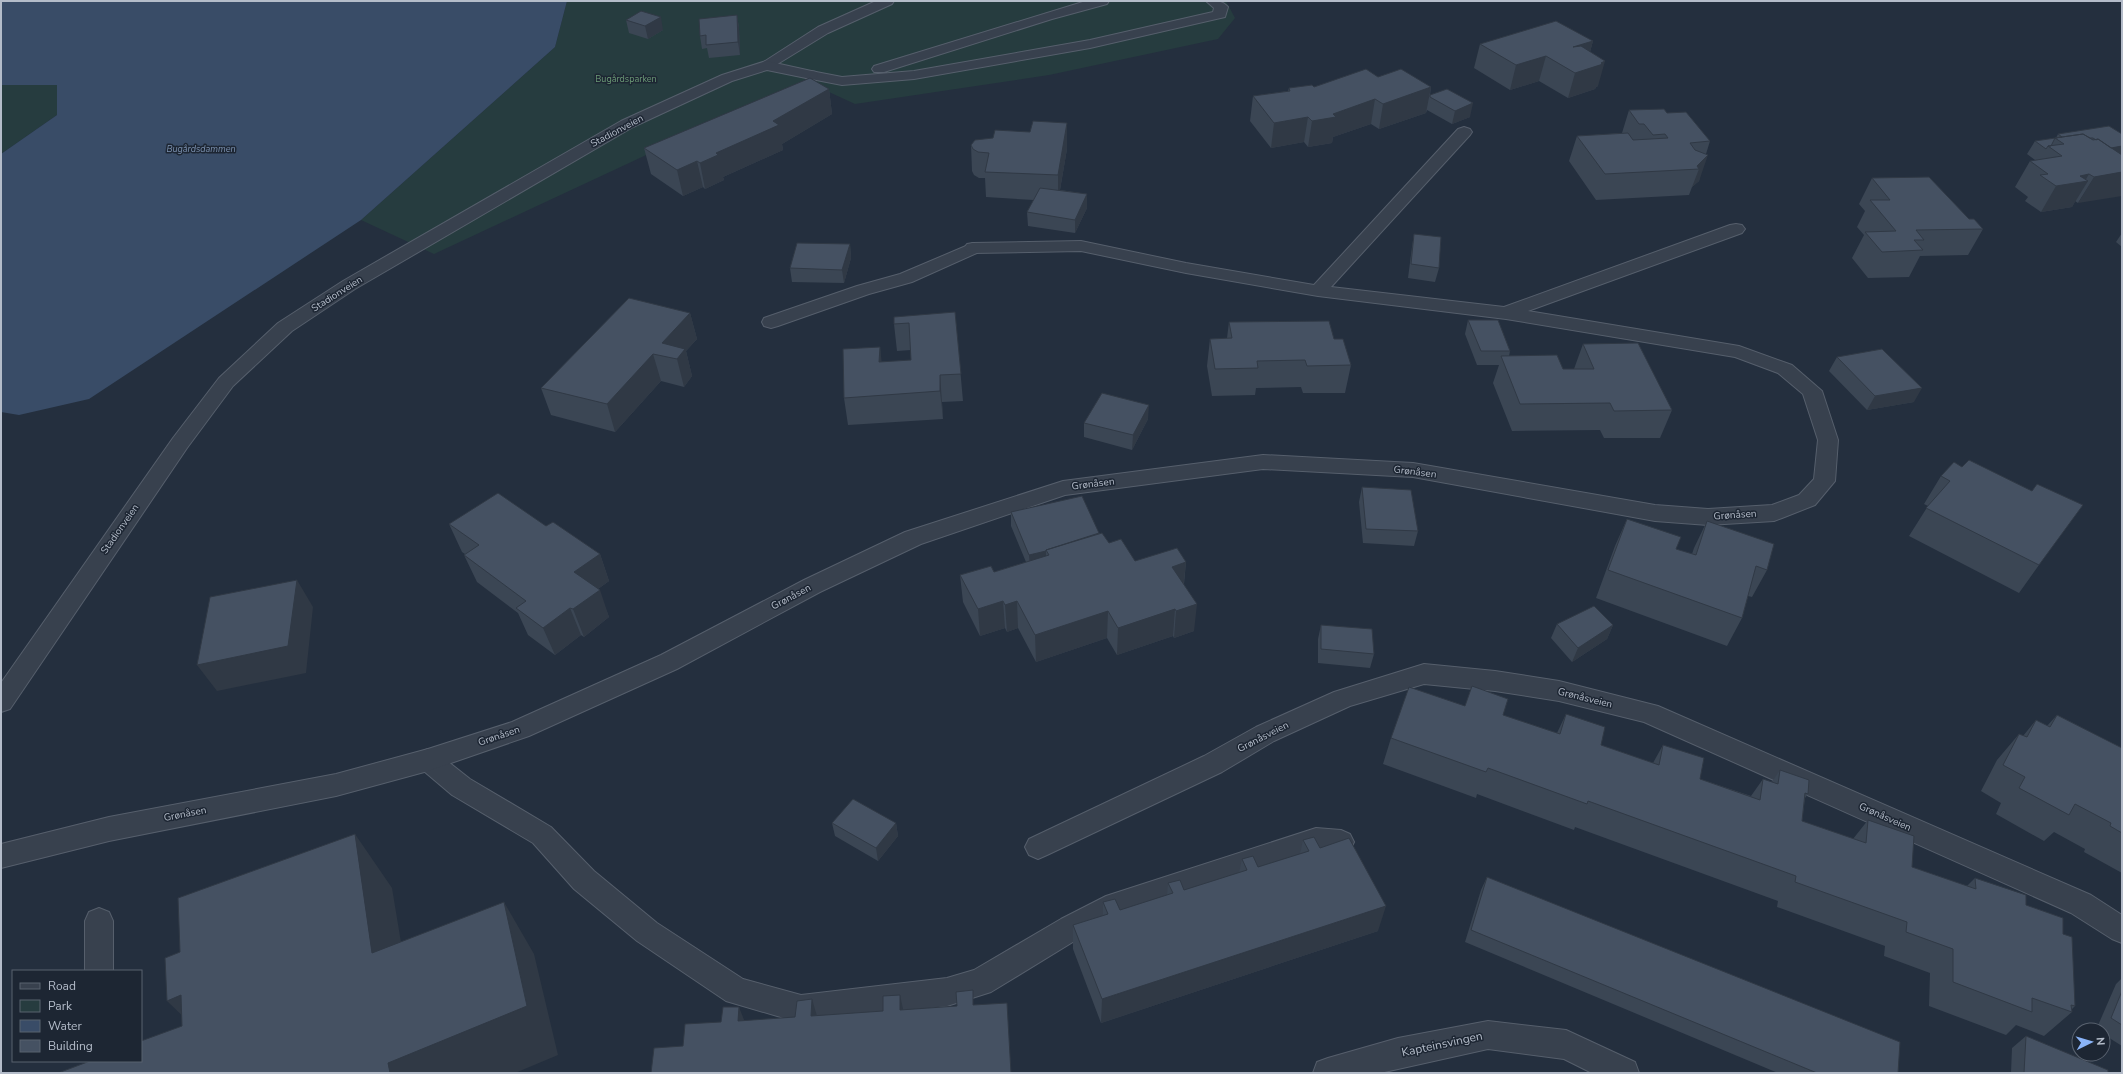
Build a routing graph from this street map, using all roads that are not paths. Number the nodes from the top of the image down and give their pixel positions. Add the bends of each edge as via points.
1 (887, 1) edge
2 (1102, 1) edge
3 (1213, 1) edge
4 (766, 65) junction
5 (842, 81) junction
6 (1464, 132) dead end
7 (1736, 229) dead end
8 (1318, 291) junction
9 (1506, 313) junction
10 (771, 322) dead end
11 (1, 702) edge
12 (428, 760) junction
13 (1341, 842) edge
14 (1038, 847) dead end
15 (1, 856) edge
16 (99, 921) dead end
17 (2122, 930) edge
18 (99, 970) edge
19 (1328, 1073) edge
20 (1624, 1073) edge

1 - 4 street, Stadionveien via 823,30
2 - 5 street
3 - 5 street via 1221,7 1220,14 1212,17 1090,44 914,75
4 - 5 street
4 - 11 street, Stadionveien via 726,78 627,124 349,285 285,327 226,382 180,442
6 - 8 street
7 - 9 street, Grønåsen
8 - 9 street, Grønåsen
8 - 10 street, Grønåsen via 1186,268 1081,246 973,248 906,278
9 - 12 street, Grønåsen via 1739,352 1785,369 1812,391 1828,440 1824,481 1807,500 1774,513 1708,517 1655,513 1413,470 1263,462 1063,488 913,538 812,586 669,662 520,729
12 - 13 street via 460,787 542,835 584,880 647,932 736,991 801,1009 947,992 981,982 1071,928 1116,905 1316,840
12 - 15 street, Grønåsen via 336,785 109,829
14 - 17 street, Grønåsveien via 1213,764 1266,734 1343,699 1424,674 1559,691 1649,713 2081,904
16 - 18 street
19 - 20 street, Kapteinsvingen via 1398,1053 1488,1035 1566,1045

